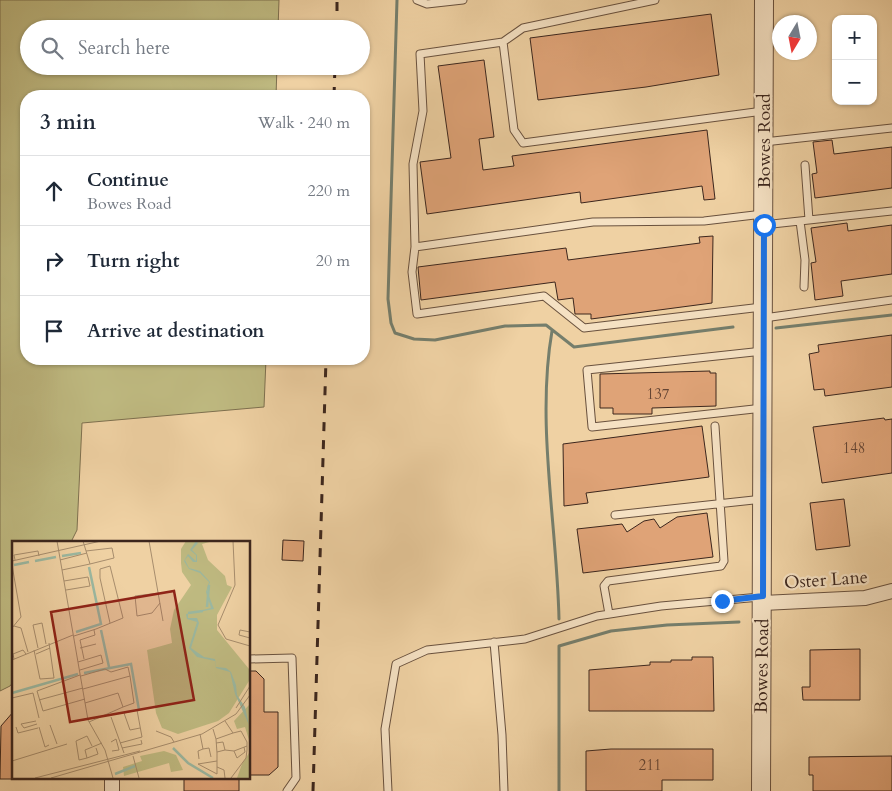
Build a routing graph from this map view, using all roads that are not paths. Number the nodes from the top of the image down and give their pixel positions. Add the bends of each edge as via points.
1 (416, 0) edge
2 (462, 0) edge
3 (655, 0) edge
4 (764, 0) edge
5 (503, 42) junction
6 (764, 111) junction
7 (892, 128) edge
8 (764, 142) junction
9 (805, 165) dead end
10 (892, 210) edge
11 (764, 219) junction
12 (809, 220) junction
13 (800, 221) junction
14 (415, 247) junction
15 (804, 287) dead end
16 (892, 300) edge
17 (763, 312) junction
18 (763, 351) junction
19 (763, 408) junction
20 (715, 426) dead end
21 (763, 499) junction
22 (722, 504) junction
23 (615, 515) dead end
24 (892, 591) edge
25 (763, 600) junction
26 (609, 614) junction
27 (494, 642) junction
28 (250, 659) edge
29 (112, 778) edge
30 (112, 791) edge
31 (287, 791) edge
32 (388, 791) edge
33 (504, 791) edge
34 (761, 791) edge

1 - 2 lane via 427,4
3 - 5 lane via 523,28
4 - 6 street, Bowes Road
5 - 6 lane via 514,130 523,143
5 - 14 lane via 420,54 423,111 412,164
6 - 8 street, Bowes Road
7 - 8 lane
8 - 11 street, Bowes Road
9 - 12 lane
10 - 12 lane
11 - 13 lane
11 - 14 lane via 593,222
11 - 17 street, Bowes Road
12 - 13 lane
13 - 15 lane via 805,260
14 - 17 lane via 412,272 416,314 544,296 584,328
16 - 17 lane
17 - 18 street, Bowes Road
18 - 19 street, Bowes Road
18 - 19 lane via 587,370 592,428
19 - 21 street, Bowes Road
20 - 22 lane
21 - 22 lane
21 - 25 street, Bowes Road
22 - 23 lane
22 - 26 lane via 725,557 720,566 608,581 604,586
24 - 25 street, Oster Lane via 865,598
25 - 26 lane via 661,606
25 - 34 street, Bowes Road
26 - 27 lane via 525,639
27 - 32 lane via 427,650 396,664 385,729
27 - 33 lane
28 - 31 lane via 292,658 296,778
29 - 30 street

